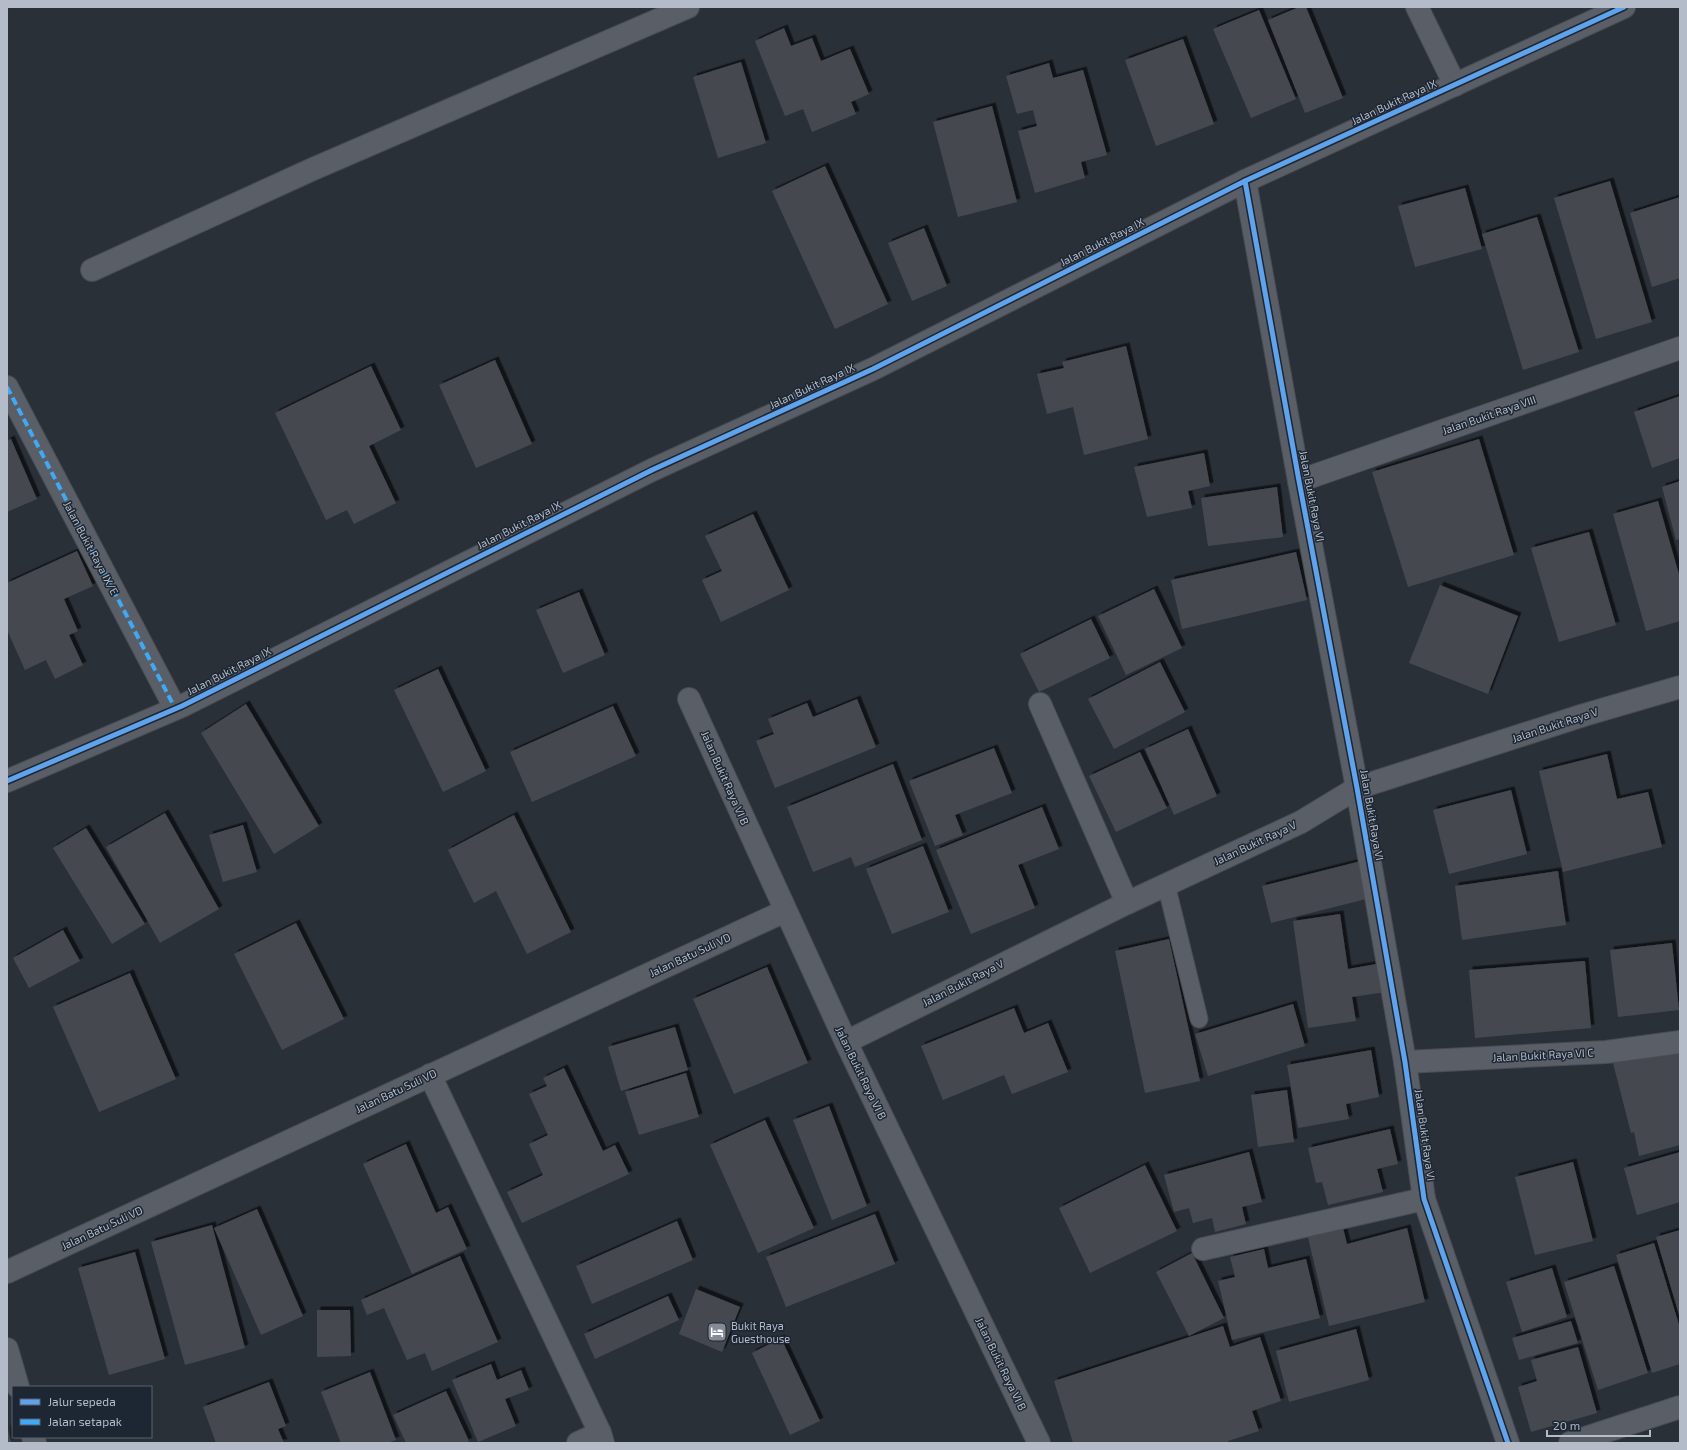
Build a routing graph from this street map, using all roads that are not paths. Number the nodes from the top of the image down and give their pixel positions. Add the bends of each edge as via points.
1 (688, 7) edge
2 (1417, 7) edge
3 (1624, 7) edge
4 (1455, 85) junction
5 (1245, 181) junction
6 (92, 270) dead end
7 (1680, 348) edge
8 (7, 387) edge
9 (1298, 481) junction
10 (1680, 687) edge
11 (689, 699) dead end
12 (1040, 704) dead end
13 (175, 708) junction
14 (7, 781) edge
15 (1357, 788) junction
16 (1166, 884) junction
17 (1127, 903) junction
18 (785, 911) junction
19 (1199, 1019) dead end
20 (846, 1042) junction
21 (1680, 1042) edge
22 (1405, 1062) junction
23 (430, 1075) junction
24 (1424, 1200) junction
25 (1203, 1249) dead end
26 (7, 1272) edge
27 (7, 1349) edge
28 (18, 1386) edge
29 (1680, 1407) edge
30 (602, 1438) edge
31 (578, 1443) edge
32 (1039, 1443) edge
33 (1508, 1443) edge
34 (1570, 1443) edge

1 - 6 street via 313,169
2 - 4 street
3 - 4 street, Jalan Bukit Raya IX
4 - 5 street, Jalan Bukit Raya IX
5 - 9 street, Jalan Bukit Raya VI
5 - 13 street, Jalan Bukit Raya IX via 873,369 652,470
7 - 9 street, Jalan Bukit Raya VIII
8 - 13 street, Jalan Bukit Raya IX/E
9 - 15 street, Jalan Bukit Raya VI
10 - 15 street, Jalan Bukit Raya V
11 - 18 street, Jalan Bukit Raya VI B
12 - 17 street
13 - 14 street, Jalan Bukit Raya IX
15 - 16 street, Jalan Bukit Raya V via 1301,822
15 - 22 street, Jalan Bukit Raya VI
16 - 17 street, Jalan Bukit Raya V
16 - 19 lane
17 - 20 street, Jalan Bukit Raya V
18 - 20 street, Jalan Bukit Raya VI B
18 - 23 street, Jalan Batu Suli VD
20 - 32 street, Jalan Bukit Raya VI B
21 - 22 street, Jalan Bukit Raya VI C via 1606,1052
22 - 24 street, Jalan Bukit Raya VI
23 - 26 street, Jalan Batu Suli VD
23 - 30 street
24 - 25 street
24 - 33 street, Jalan Bukit Raya VI
27 - 28 street
29 - 34 street
30 - 31 street

